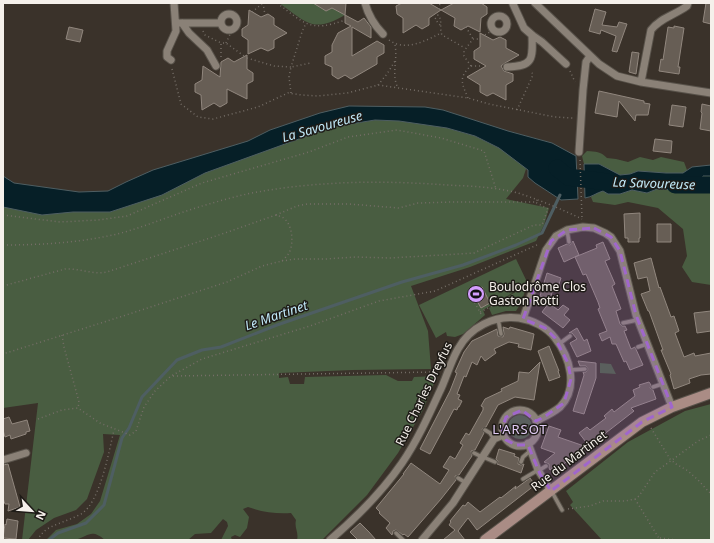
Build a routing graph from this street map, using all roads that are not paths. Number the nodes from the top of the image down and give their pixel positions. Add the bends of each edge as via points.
1 (174, 3) edge
2 (365, 3) edge
3 (535, 3) edge
4 (688, 3) edge
5 (514, 5) edge
6 (505, 18) junction
7 (179, 23) junction
8 (221, 23) junction
9 (383, 34) road end
10 (532, 36) junction
11 (590, 56) junction
12 (171, 60) road end
13 (566, 64) road end
14 (216, 66) dead end
15 (507, 67) dead end
16 (641, 82) junction
17 (711, 93) edge
18 (579, 152) road end
19 (567, 230) junction
20 (569, 242) dead end
21 (498, 319) junction
22 (523, 319) junction
23 (638, 320) junction
24 (623, 323) dead end
25 (501, 334) dead end
26 (570, 336) dead end
27 (559, 344) junction
28 (647, 344) junction
29 (638, 347) dead end
30 (585, 369) dead end
31 (570, 370) junction
32 (662, 384) junction
33 (653, 387) dead end
34 (711, 393) edge
35 (672, 407) junction
36 (536, 421) junction
37 (485, 430) dead end
38 (503, 434) junction
39 (494, 439) junction
40 (528, 444) junction
41 (530, 451) junction
42 (26, 453) dead end
43 (474, 453) dead end
44 (483, 458) junction
45 (3, 460) edge
46 (494, 462) dead end
47 (521, 462) dead end
48 (546, 466) dead end
49 (538, 470) junction
50 (458, 478) dead end
51 (523, 479) dead end
52 (467, 483) junction
53 (551, 491) junction
54 (562, 510) road end
55 (396, 533) dead end
56 (330, 540) edge
57 (403, 540) edge
58 (422, 540) edge
59 (485, 540) edge

1 - 7 street
2 - 9 street
3 - 11 street
4 - 16 street via 651,30
5 - 6 street
5 - 10 street via 524,28
6 - 6 street via 493,17 493,30 502,31 506,27
7 - 8 street
7 - 12 street via 167,51 167,57
7 - 14 street via 207,50
8 - 8 street via 225,29 231,30 238,22 230,13 224,15
10 - 13 street
10 - 15 street via 532,54 527,64
11 - 16 street via 618,76
11 - 18 street via 586,62
16 - 17 street
19 - 20 lane
19 - 22 street via 556,236 546,250
19 - 23 street via 594,228 611,237 620,251
21 - 22 street, Rue Charles Dreyfus
21 - 25 lane
21 - 56 street, Rue Charles Dreyfus via 475,329 458,348 421,432 402,464 370,502
22 - 27 street, Rue Charles Dreyfus via 545,328
23 - 24 lane
23 - 28 street
26 - 27 lane
27 - 31 street, Rue Charles Dreyfus
28 - 29 lane
28 - 32 street
30 - 31 lane
31 - 36 street, Rue Charles Dreyfus via 570,387 564,403
32 - 33 lane
32 - 35 street
34 - 35 main road, Rue du Martinet
35 - 53 main road, Rue du Martinet via 646,420 608,446
36 - 38 street via 528,412 516,410 503,422
36 - 40 street via 537,431
37 - 39 lane
38 - 39 street
38 - 40 street via 511,443
39 - 44 street
40 - 41 street
41 - 47 lane
41 - 49 street
42 - 45 street
43 - 44 lane
44 - 46 lane
44 - 52 street
48 - 49 lane
49 - 51 lane
49 - 53 street
50 - 52 lane
52 - 58 street
53 - 54 lane
53 - 59 main road, Rue du Martinet
55 - 57 lane

